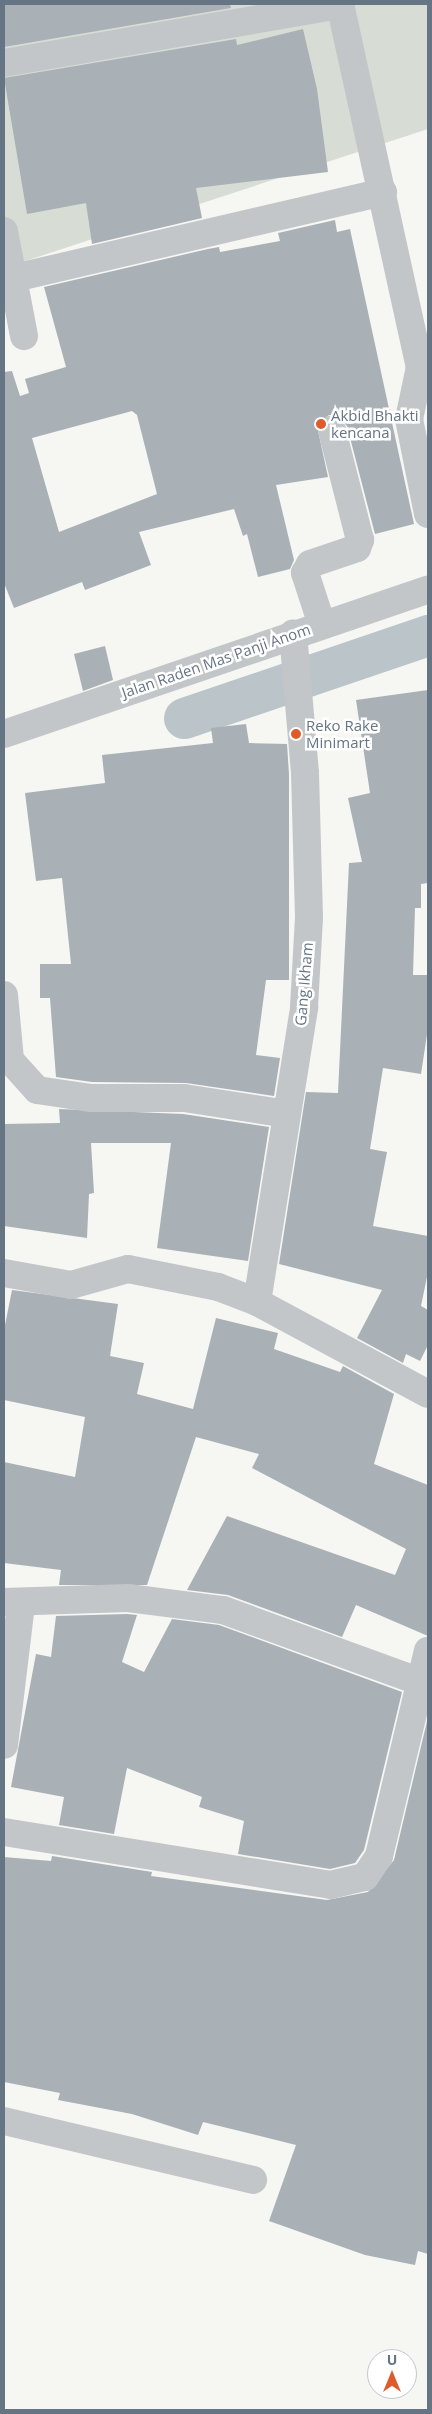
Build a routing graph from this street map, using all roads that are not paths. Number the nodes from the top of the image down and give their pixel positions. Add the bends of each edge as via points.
1 (340, 5) edge
2 (4, 63) edge
3 (384, 192) junction
4 (4, 231) edge
5 (14, 278) junction
6 (24, 336) dead end
7 (424, 371) edge
8 (332, 430) dead end
9 (428, 514) edge
10 (428, 590) edge
11 (322, 624) junction
12 (292, 634) junction
13 (4, 734) edge
14 (4, 995) edge
15 (7, 1064) edge
16 (287, 1114) junction
17 (4, 1273) edge
18 (257, 1302) junction
19 (428, 1394) edge
20 (12, 1603) edge
21 (428, 1650) edge
22 (421, 1682) junction
23 (4, 1745) edge
24 (4, 1832) edge
25 (4, 2121) edge
26 (253, 2180) dead end

1 - 2 street
1 - 3 street
3 - 5 street
3 - 7 street
4 - 5 street
5 - 6 street
7 - 9 street via 409,419
8 - 11 street via 360,540 357,548 310,564 305,573
10 - 11 street, Jalan Raden Mas Panji Anom
11 - 12 street, Jalan Raden Mas Panji Anom
12 - 13 street, Jalan Raden Mas Panji Anom
12 - 16 street, Gang Ikham via 301,701 309,917 304,1007
14 - 15 street
15 - 16 street via 37,1090 50,1094 184,1098
16 - 18 street, Gang Ikham
17 - 18 street via 71,1285 128,1269 218,1287
18 - 19 street
20 - 22 street via 61,1597 128,1598 223,1610
20 - 23 street
21 - 22 street
22 - 24 street via 379,1856 365,1877 349,1883 309,1882
25 - 26 street

